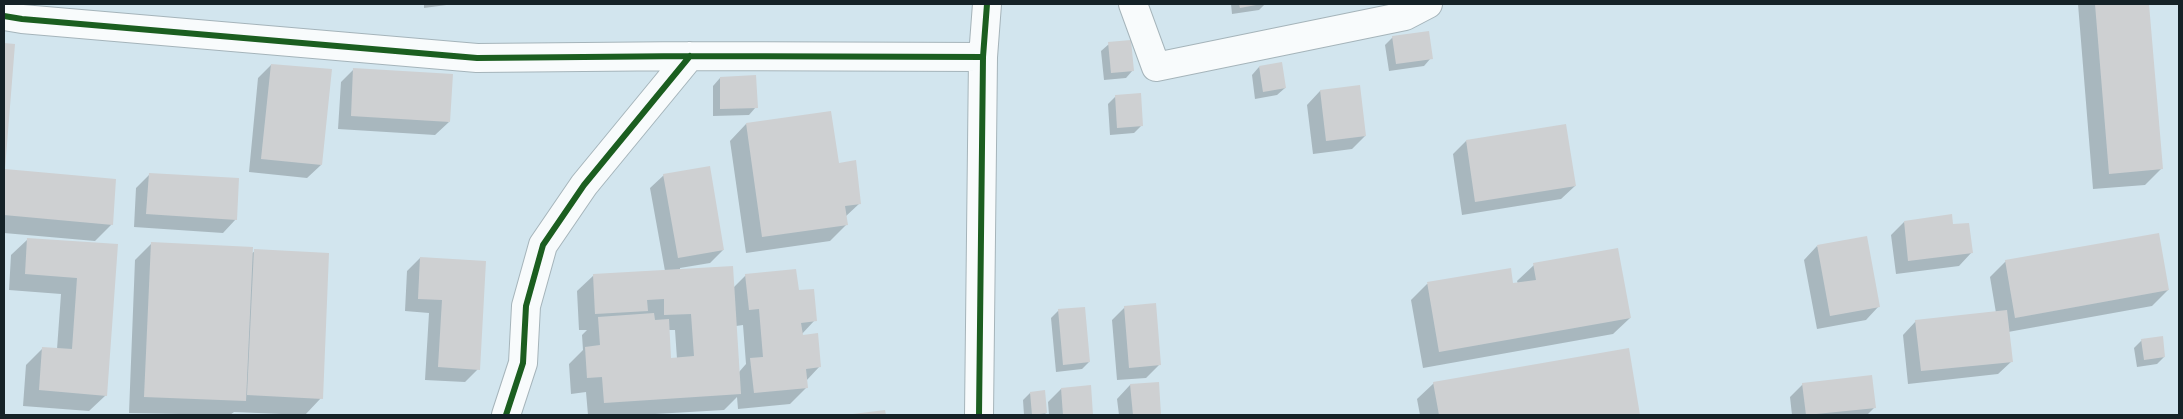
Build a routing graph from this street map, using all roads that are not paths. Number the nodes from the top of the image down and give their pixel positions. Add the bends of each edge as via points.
1 (987, 4) edge
2 (1132, 4) edge
3 (1428, 4) edge
4 (75, 13) edge
5 (4, 16) edge
6 (690, 56) junction
7 (983, 58) junction
8 (506, 415) edge
9 (979, 415) edge

1 - 7 street
2 - 3 street via 1156,67 1405,16
4 - 5 street
4 - 6 street via 477,58
6 - 7 street
6 - 8 street via 584,186 542,245 526,306 523,363
7 - 9 street

